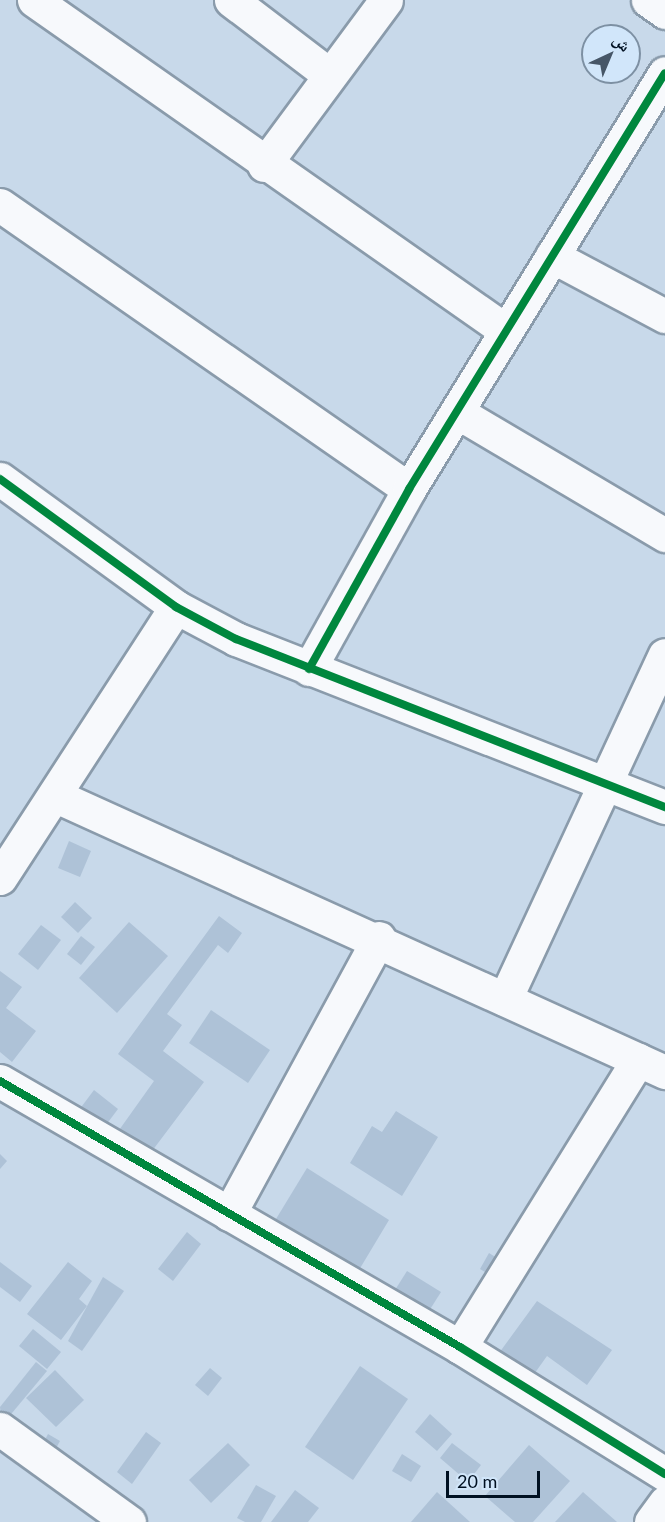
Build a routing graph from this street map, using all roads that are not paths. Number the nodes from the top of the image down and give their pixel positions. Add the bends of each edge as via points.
1 (34, 0) edge
2 (231, 0) edge
3 (386, 0) edge
4 (648, 0) edge
5 (665, 12) edge
6 (665, 73) edge
7 (328, 74) junction
8 (264, 165) junction
9 (0, 205) edge
10 (552, 256) junction
11 (665, 316) edge
12 (505, 330) junction
13 (457, 412) junction
14 (0, 479) edge
15 (409, 489) junction
16 (665, 535) edge
17 (176, 607) junction
18 (665, 655) edge
19 (309, 669) junction
20 (603, 786) junction
21 (56, 796) junction
22 (665, 807) edge
23 (0, 878) edge
24 (379, 938) junction
25 (505, 999) junction
26 (651, 1066) edge
27 (0, 1081) edge
28 (229, 1214) junction
29 (460, 1347) junction
30 (0, 1429) edge
31 (665, 1473) edge
32 (129, 1522) edge

1 - 8 street
2 - 7 street
3 - 7 street
4 - 5 street
6 - 10 street
7 - 8 street
8 - 12 street
9 - 15 street
10 - 11 street
10 - 12 street
12 - 13 street
13 - 15 street
13 - 16 street
14 - 17 street
15 - 19 street
17 - 19 street
17 - 21 street
18 - 20 street
19 - 20 street
20 - 22 street
20 - 25 street
21 - 23 street
21 - 24 street
24 - 25 street
24 - 28 street
25 - 26 street
26 - 29 street
27 - 28 street
28 - 29 street
29 - 31 street
30 - 32 street

